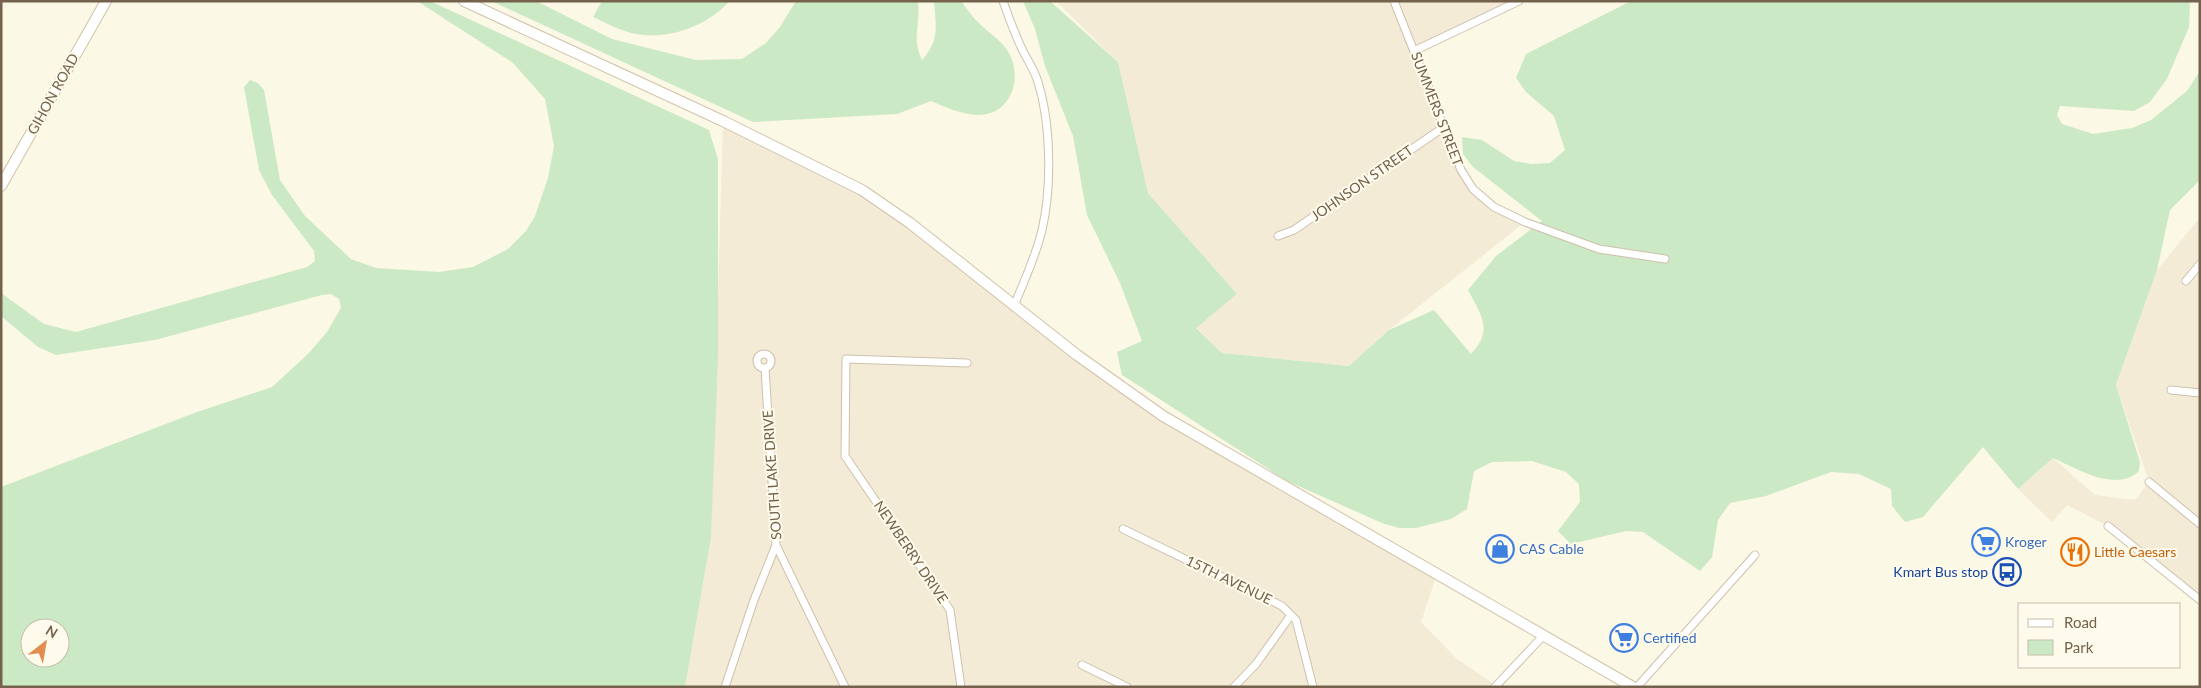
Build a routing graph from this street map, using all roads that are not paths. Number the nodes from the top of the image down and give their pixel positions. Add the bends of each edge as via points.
1 (106, 1) edge
2 (464, 1) edge
3 (1003, 1) edge
4 (1394, 1) edge
5 (1519, 1) edge
6 (1414, 51) junction
7 (1444, 127) junction
8 (1, 186) edge
9 (1278, 236) dead end
10 (1665, 259) dead end
11 (2200, 264) edge
12 (2186, 281) dead end
13 (1014, 306) junction
14 (967, 363) dead end
15 (765, 368) dead end
16 (2172, 390) dead end
17 (2200, 393) edge
18 (2149, 482) dead end
19 (2200, 524) edge
20 (2108, 526) dead end
21 (1123, 529) dead end
22 (776, 545) junction
23 (1755, 555) dead end
24 (2200, 600) edge
25 (1291, 615) junction
26 (1543, 636) junction
27 (1082, 665) dead end
28 (725, 687) edge
29 (845, 687) edge
30 (961, 687) edge
31 (1127, 687) edge
32 (1234, 687) edge
33 (1313, 687) edge
34 (1495, 687) edge
35 (1633, 687) edge
36 (1637, 687) edge

1 - 8 main road, GIHON ROAD
2 - 13 main road via 723,121 862,190 910,223
3 - 13 street via 1038,81 1047,146 1048,186 1042,230
4 - 6 street, SUMMERS STREET
5 - 6 street
6 - 7 street, SUMMERS STREET
7 - 9 street, JOHNSON STREET via 1294,230
7 - 10 street, SUMMERS STREET via 1461,170 1474,189 1494,207 1599,249
11 - 12 street
13 - 26 main road via 1121,389 1164,416
14 - 30 street, NEWBERRY DRIVE via 846,360 845,456 950,610
15 - 22 street, SOUTH LAKE DRIVE
16 - 17 street
18 - 19 street
20 - 24 street
21 - 25 street, 15TH AVENUE via 1282,606
22 - 28 street
22 - 29 street, SOUTH LAKE DRIVE
23 - 36 street
25 - 32 street via 1256,664
25 - 33 street via 1296,620
26 - 34 street
26 - 35 main road
27 - 31 street

